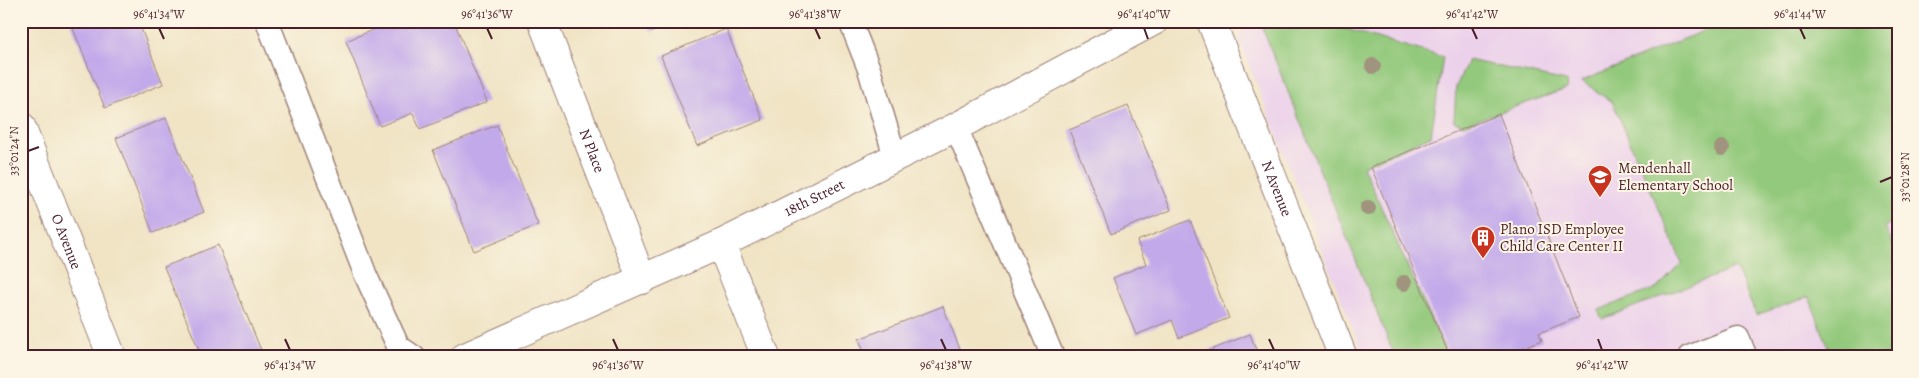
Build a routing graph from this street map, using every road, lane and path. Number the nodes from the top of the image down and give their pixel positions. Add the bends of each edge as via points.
1 (268, 21) edge
2 (542, 21) edge
3 (850, 21) edge
4 (1154, 21) edge
5 (1211, 21) edge
6 (21, 126) edge
7 (956, 127) junction
8 (895, 157) junction
9 (721, 244) junction
10 (642, 280) junction
11 (112, 357) edge
12 (414, 357) edge
13 (466, 357) edge
14 (766, 357) edge
15 (1053, 357) edge
16 (1343, 357) edge
17 (1688, 357) edge
18 (1746, 357) edge

1 - 12 lane via 366,276 398,346
2 - 10 street, N Place
3 - 8 lane via 869,68
4 - 7 street, 18th Street
5 - 16 street, N Avenue
6 - 11 street, O Avenue
7 - 8 street, 18th Street
7 - 15 lane
8 - 9 street, 18th Street
9 - 10 street, 18th Street
9 - 14 street
10 - 13 street, 18th Street
17 - 18 lane via 1738,338

